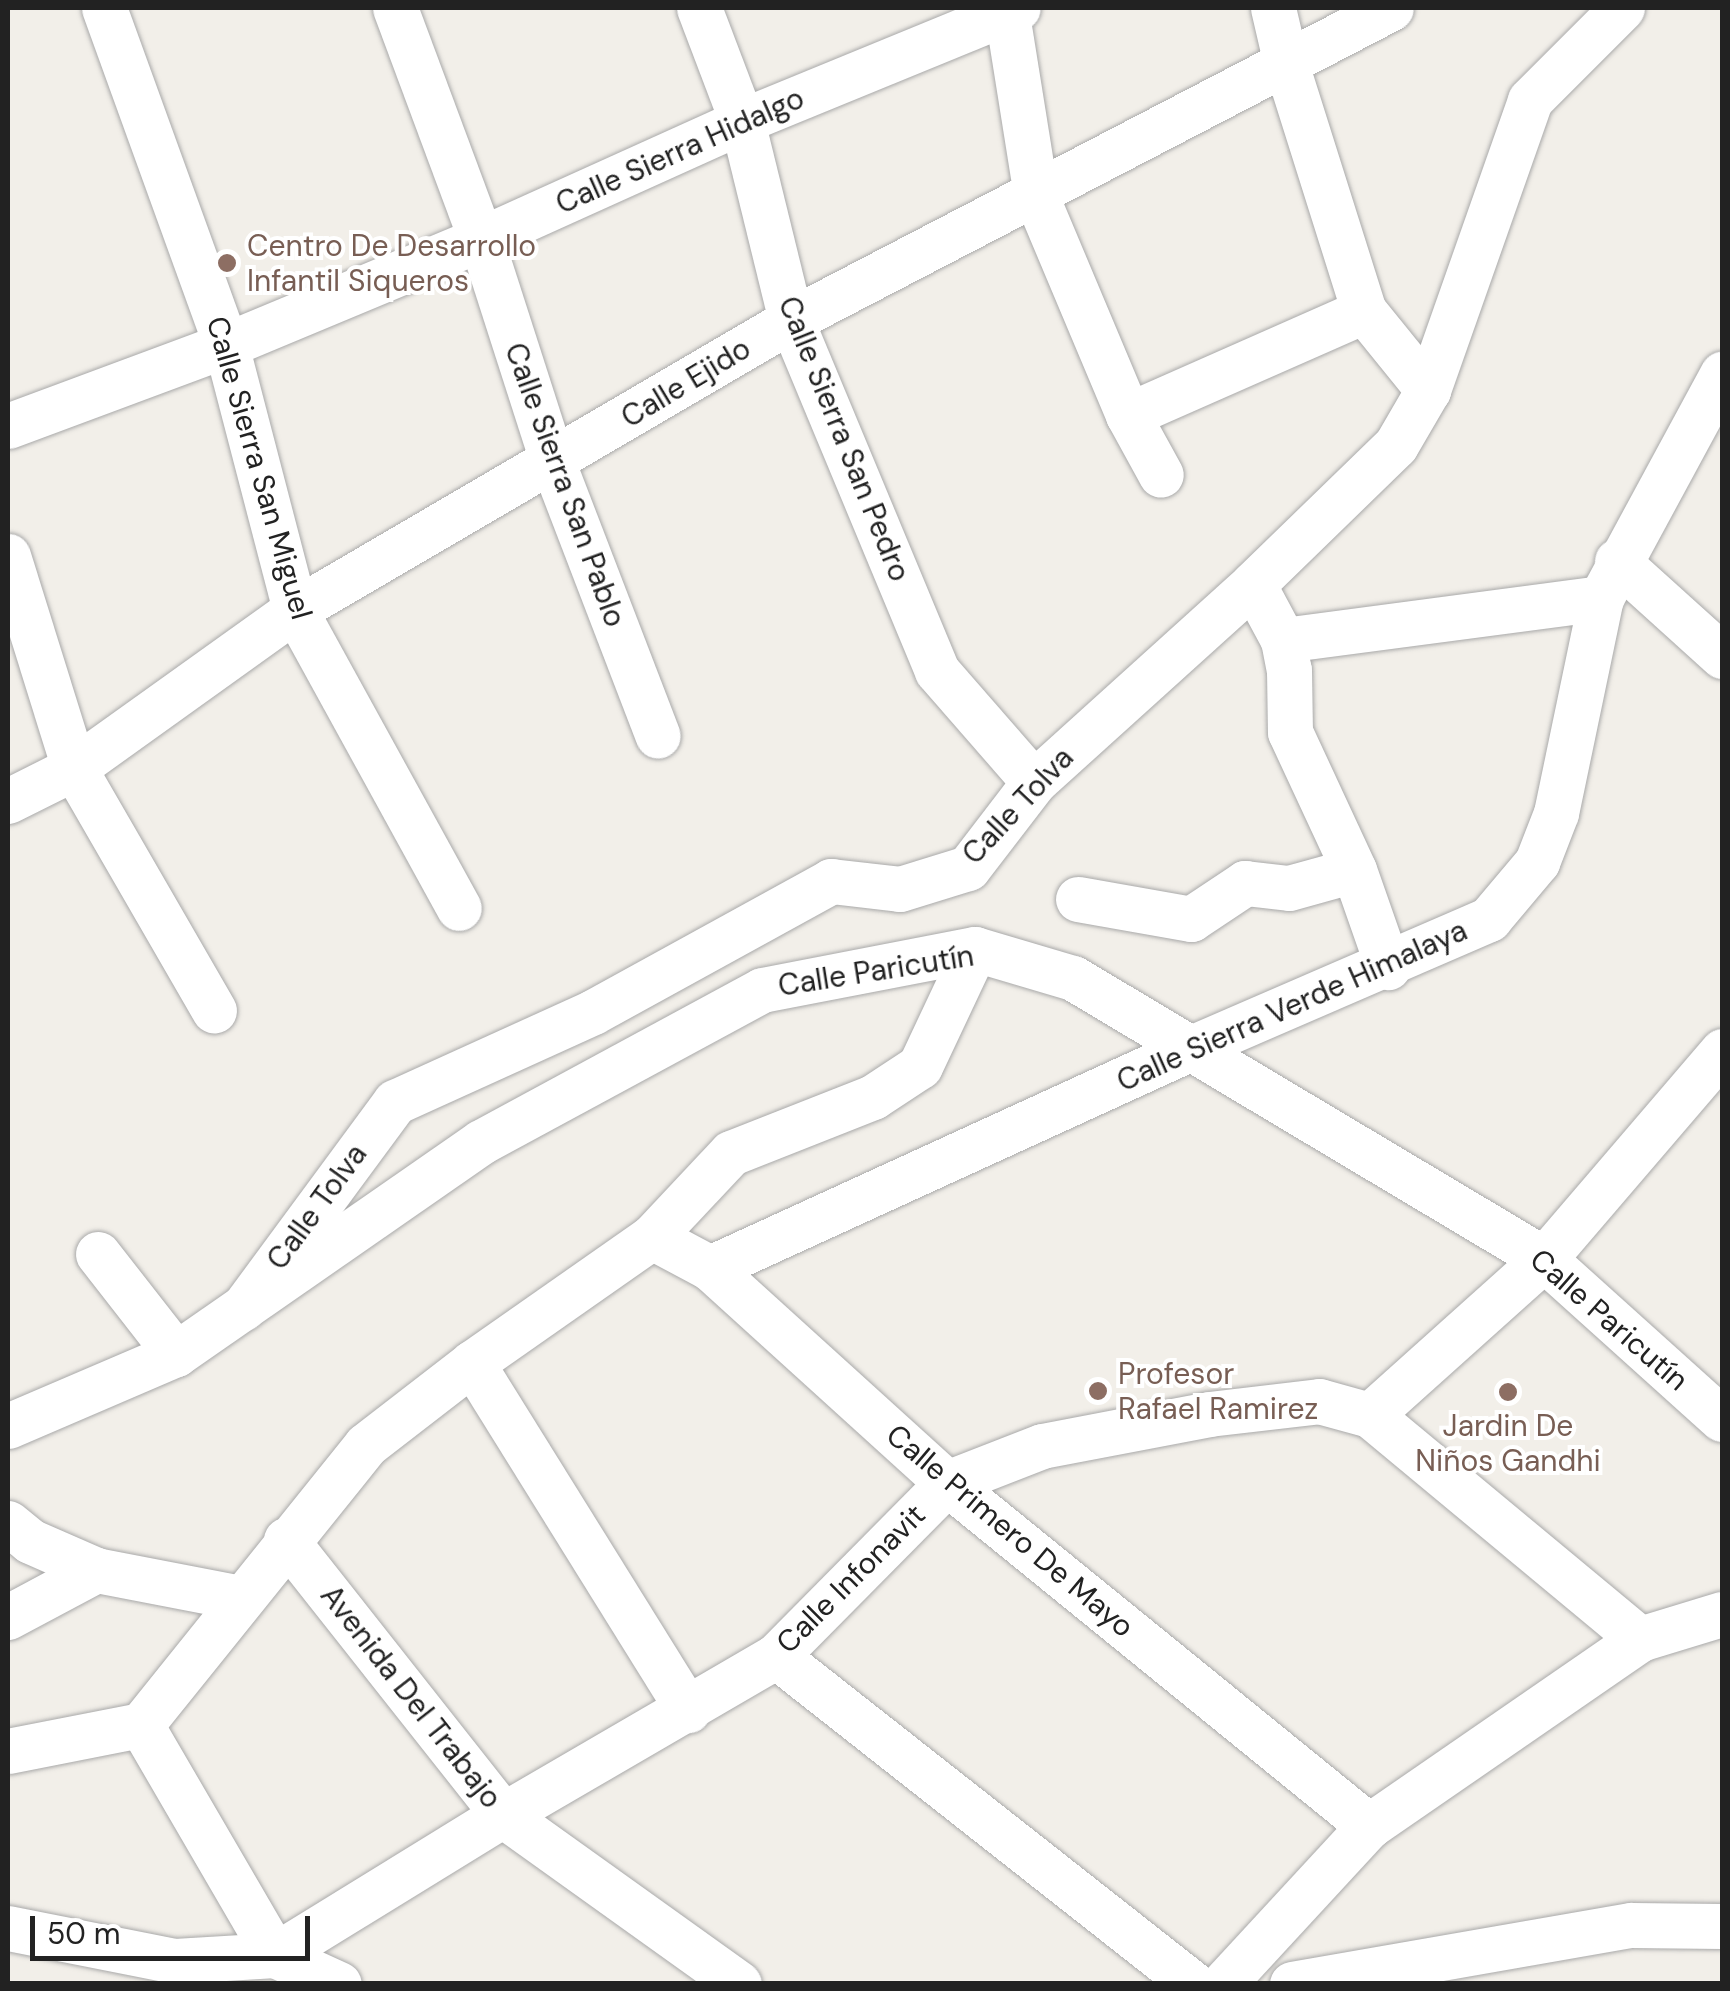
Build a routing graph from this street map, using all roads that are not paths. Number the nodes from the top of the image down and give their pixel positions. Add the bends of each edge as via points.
1 (104, 8) edge
2 (396, 8) edge
3 (699, 8) edge
4 (1273, 8) edge
5 (1390, 8) edge
6 (1622, 8) edge
7 (1011, 9) edge
8 (1286, 64) junction
9 (742, 121) junction
10 (1036, 196) junction
11 (481, 239) junction
12 (1364, 311) junction
13 (791, 320) junction
14 (226, 346) junction
15 (1722, 374) edge
16 (1428, 390) junction
17 (1128, 415) junction
18 (8, 426) edge
19 (552, 463) junction
20 (1161, 474) dead end
21 (8, 556) edge
22 (1609, 579) junction
23 (1253, 584) junction
24 (295, 610) junction
25 (1283, 640) junction
26 (1722, 656) edge
27 (658, 736) dead end
28 (74, 768) junction
29 (1034, 782) junction
30 (8, 801) edge
31 (1354, 870) junction
32 (1078, 900) dead end
33 (458, 908) dead end
34 (975, 948) junction
35 (1388, 966) junction
36 (214, 1010) dead end
37 (1190, 1049) junction
38 (1722, 1051) edge
39 (652, 1237) junction
40 (98, 1254) dead end
41 (1544, 1259) junction
42 (710, 1268) junction
43 (243, 1308) junction
44 (176, 1354) junction
45 (472, 1363) junction
46 (1370, 1415) junction
47 (1722, 1418) edge
48 (8, 1426) edge
49 (947, 1482) junction
50 (8, 1523) edge
51 (286, 1540) junction
52 (96, 1570) junction
53 (241, 1598) junction
54 (1722, 1614) edge
55 (8, 1618) edge
56 (1640, 1639) junction
57 (776, 1656) junction
58 (688, 1710) junction
59 (140, 1725) junction
60 (8, 1751) edge
61 (503, 1814) junction
62 (1368, 1826) junction
63 (1722, 1926) edge
64 (8, 1928) edge
65 (275, 1955) junction
66 (339, 1984) edge
67 (739, 1984) edge
68 (1192, 1984) edge
69 (1224, 1984) edge
70 (1292, 1984) edge

1 - 14 street, Calle Sierra San Miguel
2 - 11 street, Calle Sierra San Pablo
3 - 9 street, Calle Sierra San Pedro
4 - 8 street
5 - 8 street, Calle Ejido
6 - 16 street, Calle Tolva via 1530,100
7 - 9 street, Calle Sierra Hidalgo
7 - 10 street
8 - 10 street, Calle Ejido
8 - 12 street
9 - 11 street, Calle Sierra Hidalgo
9 - 13 street, Calle Sierra San Pedro
10 - 13 street, Calle Ejido
10 - 17 street
11 - 14 street, Calle Sierra Hidalgo
11 - 19 street, Calle Sierra San Pablo
12 - 16 street
12 - 17 street
13 - 19 street, Calle Ejido
13 - 29 street, Calle Sierra San Pedro via 937,671
14 - 18 street, Calle Sierra Hidalgo
14 - 24 street, Calle Sierra San Miguel
15 - 22 street, Calle Sierra Verde Himalaya
16 - 23 street, Calle Tolva via 1396,445
17 - 20 street
19 - 24 street, Calle Ejido
19 - 27 street, Calle Sierra San Pablo
21 - 28 street
22 - 25 street
22 - 26 street
22 - 35 street, Calle Sierra Verde Himalaya via 1556,813 1538,862 1489,919
23 - 25 street
23 - 29 street, Calle Tolva
24 - 28 street, Calle Ejido
24 - 33 street, Calle Sierra San Miguel
25 - 31 street via 1290,732
28 - 30 street, Calle Ejido
28 - 36 street
29 - 43 street, Calle Tolva via 968,868 900,889 831,881 593,1012 395,1102
31 - 32 street via 1289,888 1245,883 1191,919
31 - 35 street
34 - 37 street, Calle Paricutín via 1073,978
34 - 39 street via 920,1066 874,1097 732,1153
34 - 43 street, Calle Paricutín via 762,990 481,1142
35 - 37 street, Calle Sierra Verde Himalaya
37 - 41 street, Calle Paricutín
37 - 42 street, Calle Sierra Verde Himalaya
38 - 41 street
39 - 42 street, Calle Primero De Mayo
39 - 45 street
40 - 44 street
41 - 46 street
41 - 47 street, Calle Paricutín
42 - 49 street, Calle Primero De Mayo
43 - 44 street, Calle Paricutín
44 - 48 street, Calle Paricutín
45 - 51 street via 366,1445
45 - 58 street
46 - 49 street, Calle Infonavit via 1320,1401 1209,1414 1042,1446
46 - 56 street
49 - 57 street, Calle Infonavit
49 - 62 street, Calle Primero De Mayo
50 - 52 street via 30,1541
51 - 53 street
51 - 61 street, Avenida Del Trabajo
52 - 53 street
52 - 55 street
53 - 59 street
54 - 56 street
56 - 62 street
57 - 58 street, Calle Infonavit
57 - 68 street
58 - 61 street, Calle Infonavit
59 - 60 street
59 - 65 street
61 - 65 street, Calle Infonavit
61 - 67 street, Avenida Del Trabajo
62 - 69 street
63 - 70 street via 1631,1924
64 - 65 street via 175,1961
65 - 66 street

